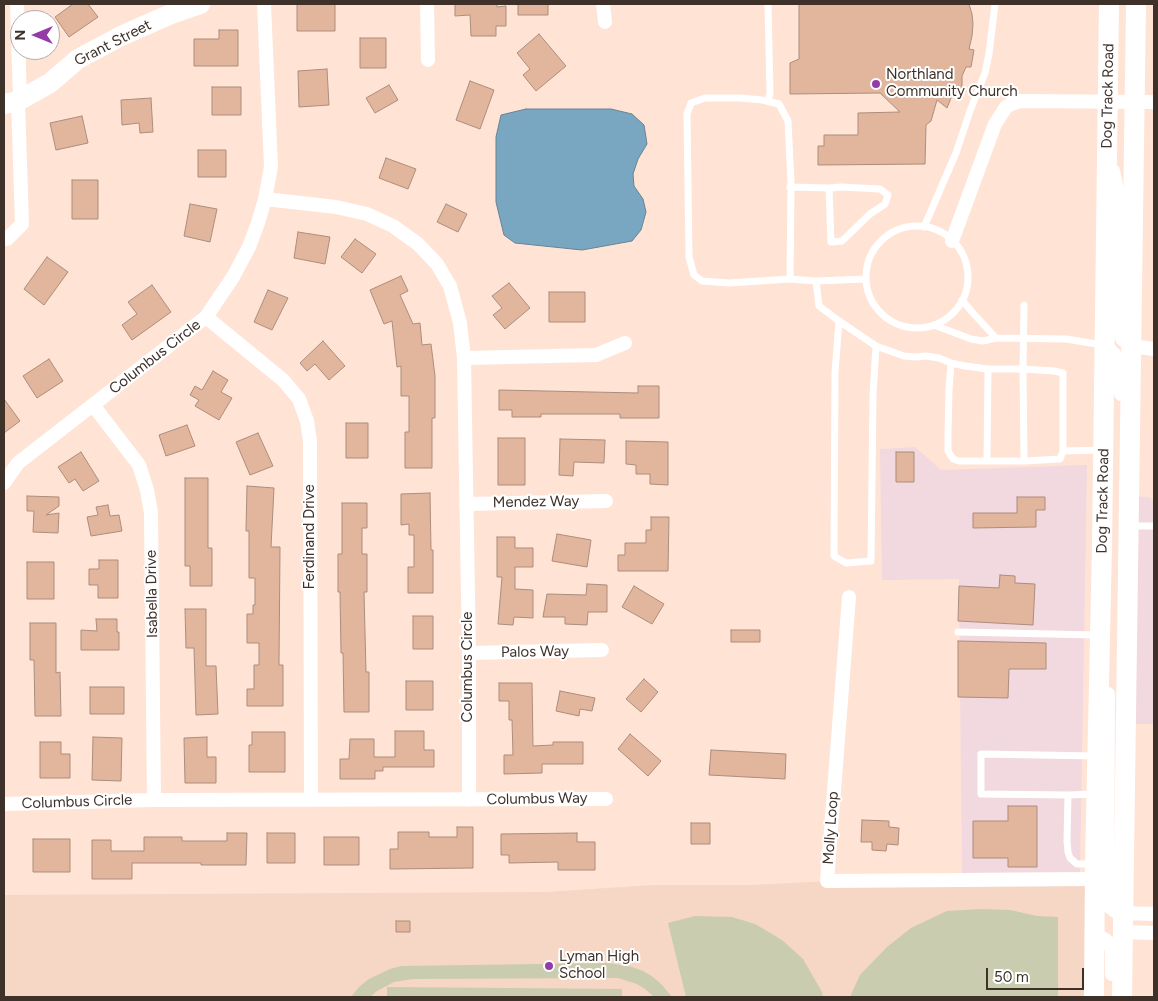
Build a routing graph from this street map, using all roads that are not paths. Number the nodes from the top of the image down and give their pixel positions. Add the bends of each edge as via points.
1 (17, 4) edge
2 (200, 4) edge
3 (264, 4) edge
4 (427, 4) edge
5 (603, 4) edge
6 (768, 4) edge
7 (995, 4) edge
8 (1110, 4) edge
9 (1136, 4) edge
10 (605, 22) dead end
11 (428, 60) dead end
12 (14, 102) edge
13 (768, 102) junction
14 (1109, 102) junction
15 (1134, 102) junction
16 (1154, 102) edge
17 (1108, 151) junction
18 (790, 187) junction
19 (829, 188) junction
20 (265, 199) junction
21 (924, 227) junction
22 (8, 239) dead end
23 (952, 241) junction
24 (790, 279) junction
25 (866, 279) junction
26 (816, 280) junction
27 (962, 300) junction
28 (1024, 305) dead end
29 (206, 317) junction
30 (839, 321) junction
31 (934, 326) junction
32 (1023, 337) junction
33 (996, 338) junction
34 (625, 342) dead end
35 (1105, 345) junction
36 (876, 346) junction
37 (1131, 346) junction
38 (1154, 349) edge
39 (464, 358) junction
40 (951, 363) junction
41 (988, 369) junction
42 (1023, 369) junction
43 (93, 405) junction
44 (1103, 450) junction
45 (1063, 451) junction
46 (987, 461) junction
47 (1024, 461) junction
48 (4, 483) edge
49 (606, 501) dead end
50 (466, 504) junction
51 (1128, 526) junction
52 (1154, 526) edge
53 (849, 597) dead end
54 (958, 632) dead end
55 (1100, 636) junction
56 (1127, 643) junction
57 (602, 650) dead end
58 (468, 653) junction
59 (1098, 756) junction
60 (1097, 794) junction
61 (1068, 795) junction
62 (606, 799) dead end
63 (154, 800) junction
64 (311, 800) junction
65 (469, 800) junction
66 (4, 804) edge
67 (1095, 872) junction
68 (1154, 914) edge
69 (1123, 923) junction
70 (1154, 933) edge
71 (1095, 934) junction
72 (1094, 997) edge
73 (1112, 997) edge
74 (1122, 997) edge

1 - 12 street
2 - 12 main road, Grant Street via 121,36 78,59 50,83
3 - 20 street, Columbus Circle via 271,167
4 - 11 street
5 - 10 street
6 - 13 lane
7 - 21 lane via 985,73
8 - 14 main road, Dog Track Road
9 - 15 main road, Dog Track Road
12 - 22 street via 22,224
13 - 18 lane via 779,104 788,121
13 - 24 lane via 705,98 691,103 687,114 689,257 694,275 702,280 728,283
14 - 15 street
14 - 17 main road, Dog Track Road
14 - 23 street via 1020,101 1006,107 995,124
15 - 16 street
15 - 37 main road, Dog Track Road
17 - 35 main road, Dog Track Road
17 - 37 street via 1117,189 1116,324 1123,340
18 - 19 lane
18 - 24 lane
19 - 19 lane via 880,189 888,195 885,204 842,241 831,242
20 - 29 street, Columbus Circle via 234,277
20 - 39 street, Columbus Circle via 367,214 394,226 418,244 437,264 450,286 460,323
21 - 23 lane via 948,236
21 - 25 lane via 898,230 883,239 872,253
23 - 27 lane via 967,266 968,284
24 - 26 lane
25 - 26 lane
25 - 31 lane via 873,304 884,317 900,326 917,329
26 - 30 lane via 819,306
27 - 31 lane via 946,320
27 - 33 lane
28 - 32 lane
29 - 43 street, Columbus Circle
29 - 64 street, Ferdinand Drive via 283,380 299,399 307,421 310,441
30 - 36 lane
30 - 36 lane via 835,373 834,556 846,563 871,561
31 - 33 lane via 983,341
32 - 33 lane
32 - 35 lane
32 - 42 lane
34 - 39 street via 596,355
35 - 44 main road, Dog Track Road
35 - 56 street via 1114,354 1121,381 1118,610
36 - 40 lane via 904,356 926,356
37 - 38 street
37 - 51 main road, Dog Track Road
39 - 50 street, Columbus Circle
40 - 41 lane
40 - 46 lane via 948,451 953,459 959,461
41 - 42 lane
41 - 46 lane
42 - 45 lane via 1063,373
42 - 47 lane
43 - 48 street, Columbus Circle via 18,463
43 - 63 street, Isabella Drive via 139,465 151,513
44 - 45 lane
44 - 55 main road, Dog Track Road
45 - 47 lane via 1060,459
46 - 47 lane
49 - 50 street, Mendez Way
50 - 58 street, Columbus Circle
51 - 52 lane
51 - 56 main road, Dog Track Road
53 - 67 street, Molly Loop via 827,882
54 - 55 lane
55 - 59 main road, Dog Track Road
55 - 69 street via 1107,645 1109,660 1108,900
56 - 69 main road, Dog Track Road
57 - 58 street, Palos Way
58 - 65 street, Columbus Circle
59 - 60 main road, Dog Track Road
59 - 61 lane via 981,754 981,794
60 - 61 lane
60 - 67 main road, Dog Track Road
61 - 67 lane via 1070,858
62 - 65 street, Columbus Way
63 - 64 street, Columbus Circle
63 - 66 street, Columbus Circle
64 - 65 street, Columbus Circle
67 - 71 main road, Dog Track Road
68 - 69 street
69 - 70 street
69 - 74 main road, Dog Track Road
71 - 72 main road, Dog Track Road
71 - 73 street via 1112,949

